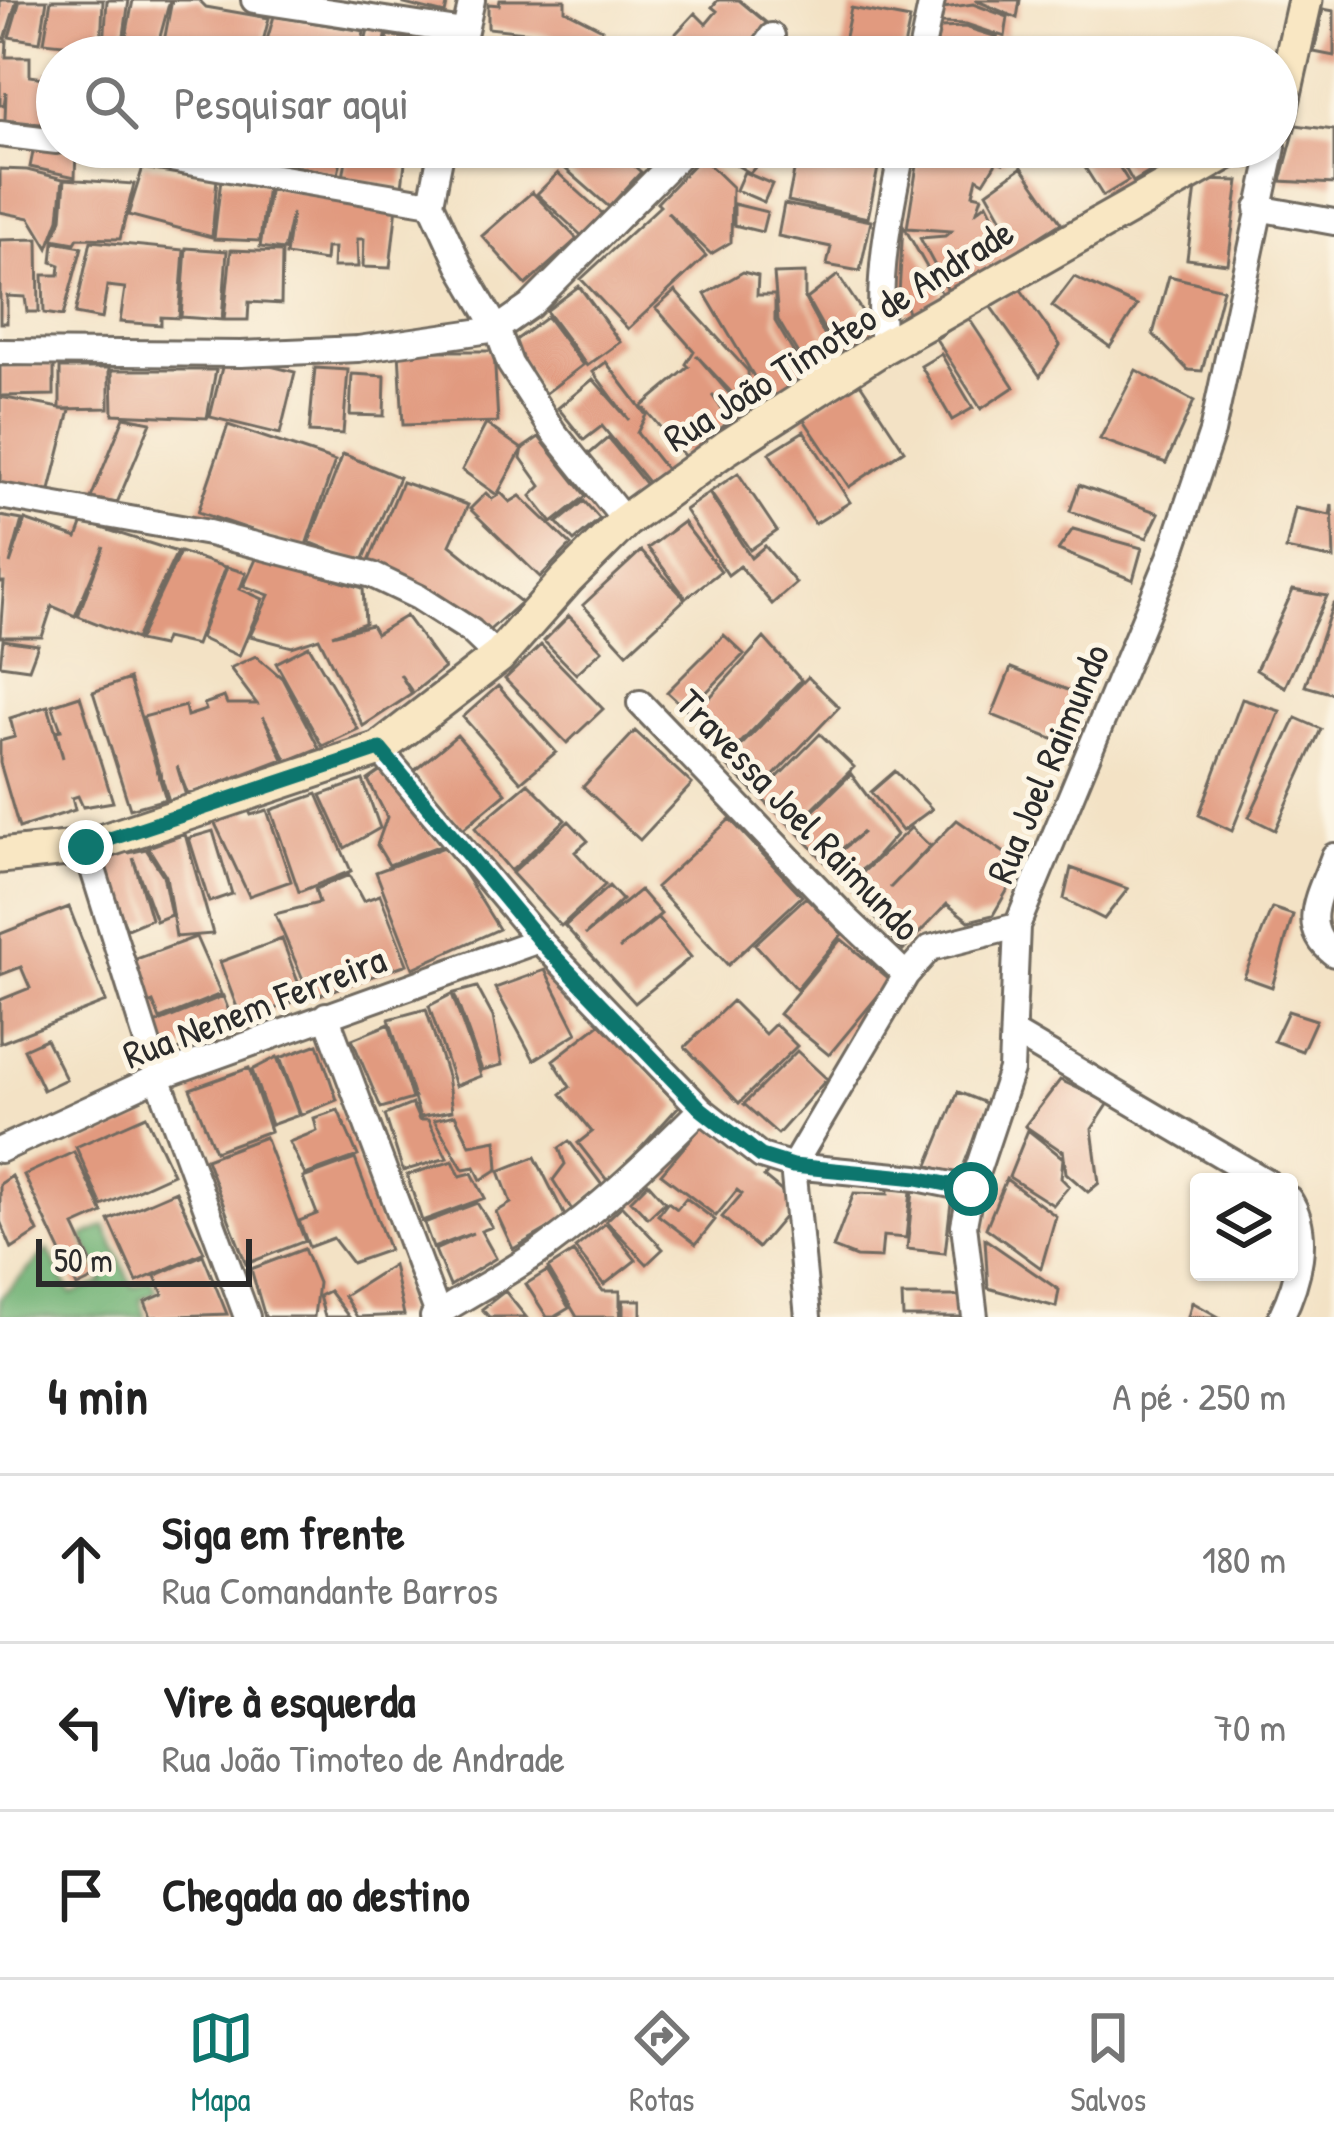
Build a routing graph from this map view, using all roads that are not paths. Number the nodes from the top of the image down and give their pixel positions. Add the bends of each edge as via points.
1 (254, 0) edge
2 (472, 0) edge
3 (932, 0) edge
4 (1305, 0) edge
5 (420, 36) edge
6 (464, 36) edge
7 (924, 36) edge
8 (1297, 36) edge
9 (0, 134) edge
10 (36, 138) edge
11 (224, 168) edge
12 (438, 168) edge
13 (667, 168) edge
14 (899, 168) edge
15 (1199, 168) edge
16 (1268, 168) edge
17 (431, 203) junction
18 (1258, 208) junction
19 (1334, 222) edge
20 (497, 329) junction
21 (883, 347) junction
22 (0, 352) edge
23 (0, 496) edge
24 (625, 521) junction
25 (497, 657) junction
26 (640, 704) dead end
27 (380, 749) junction
28 (86, 847) junction
29 (1, 853) edge
30 (1334, 856) edge
31 (1017, 926) junction
32 (539, 940) junction
33 (1334, 954) edge
34 (906, 975) junction
35 (326, 1016) junction
36 (1014, 1033) junction
37 (158, 1077) junction
38 (701, 1109) junction
39 (0, 1150) edge
40 (793, 1166) junction
41 (1252, 1173) edge
42 (971, 1189) junction
43 (1298, 1215) edge
44 (1298, 1268) edge
45 (1296, 1281) edge
46 (435, 1316) edge
47 (247, 1317) edge
48 (808, 1317) edge
49 (975, 1317) edge
50 (1281, 1317) edge

1 - 5 street
2 - 6 street
3 - 7 street
4 - 8 main road
9 - 10 street
11 - 17 street
12 - 17 street
13 - 20 street
14 - 21 street via 882,248
15 - 21 main road, Rua João Timoteo de Andrade
16 - 18 street, Rua Joel Raimundo
17 - 20 street
18 - 19 street
18 - 31 street, Rua Joel Raimundo via 1212,432 1109,712
20 - 22 street via 334,350
20 - 24 street via 553,431
21 - 24 main road, Rua João Timoteo de Andrade
23 - 25 street via 209,533 372,575 471,631
24 - 25 main road, Rua João Timoteo de Andrade
25 - 27 main road, Rua João Timoteo de Andrade
26 - 34 street, Travessa Joel Raimundo
27 - 28 main road, Rua João Timoteo de Andrade
27 - 32 street
28 - 29 main road, Rua João Timoteo de Andrade
28 - 37 street
30 - 33 street via 1313,930
31 - 34 street, Rua Joel Raimundo via 930,948
31 - 36 street
32 - 35 street, Rua Nenem Ferreira
32 - 38 street
34 - 40 street, Rua Joel Raimundo
35 - 37 street, Rua Nenem Ferreira
35 - 46 street
36 - 41 street
36 - 42 street via 1011,1070
37 - 39 street, Rua Nenem Ferreira
37 - 47 street
38 - 40 street via 761,1156
38 - 46 street via 585,1217
40 - 42 street
40 - 48 street
42 - 49 street via 964,1225
43 - 44 street
45 - 50 street

